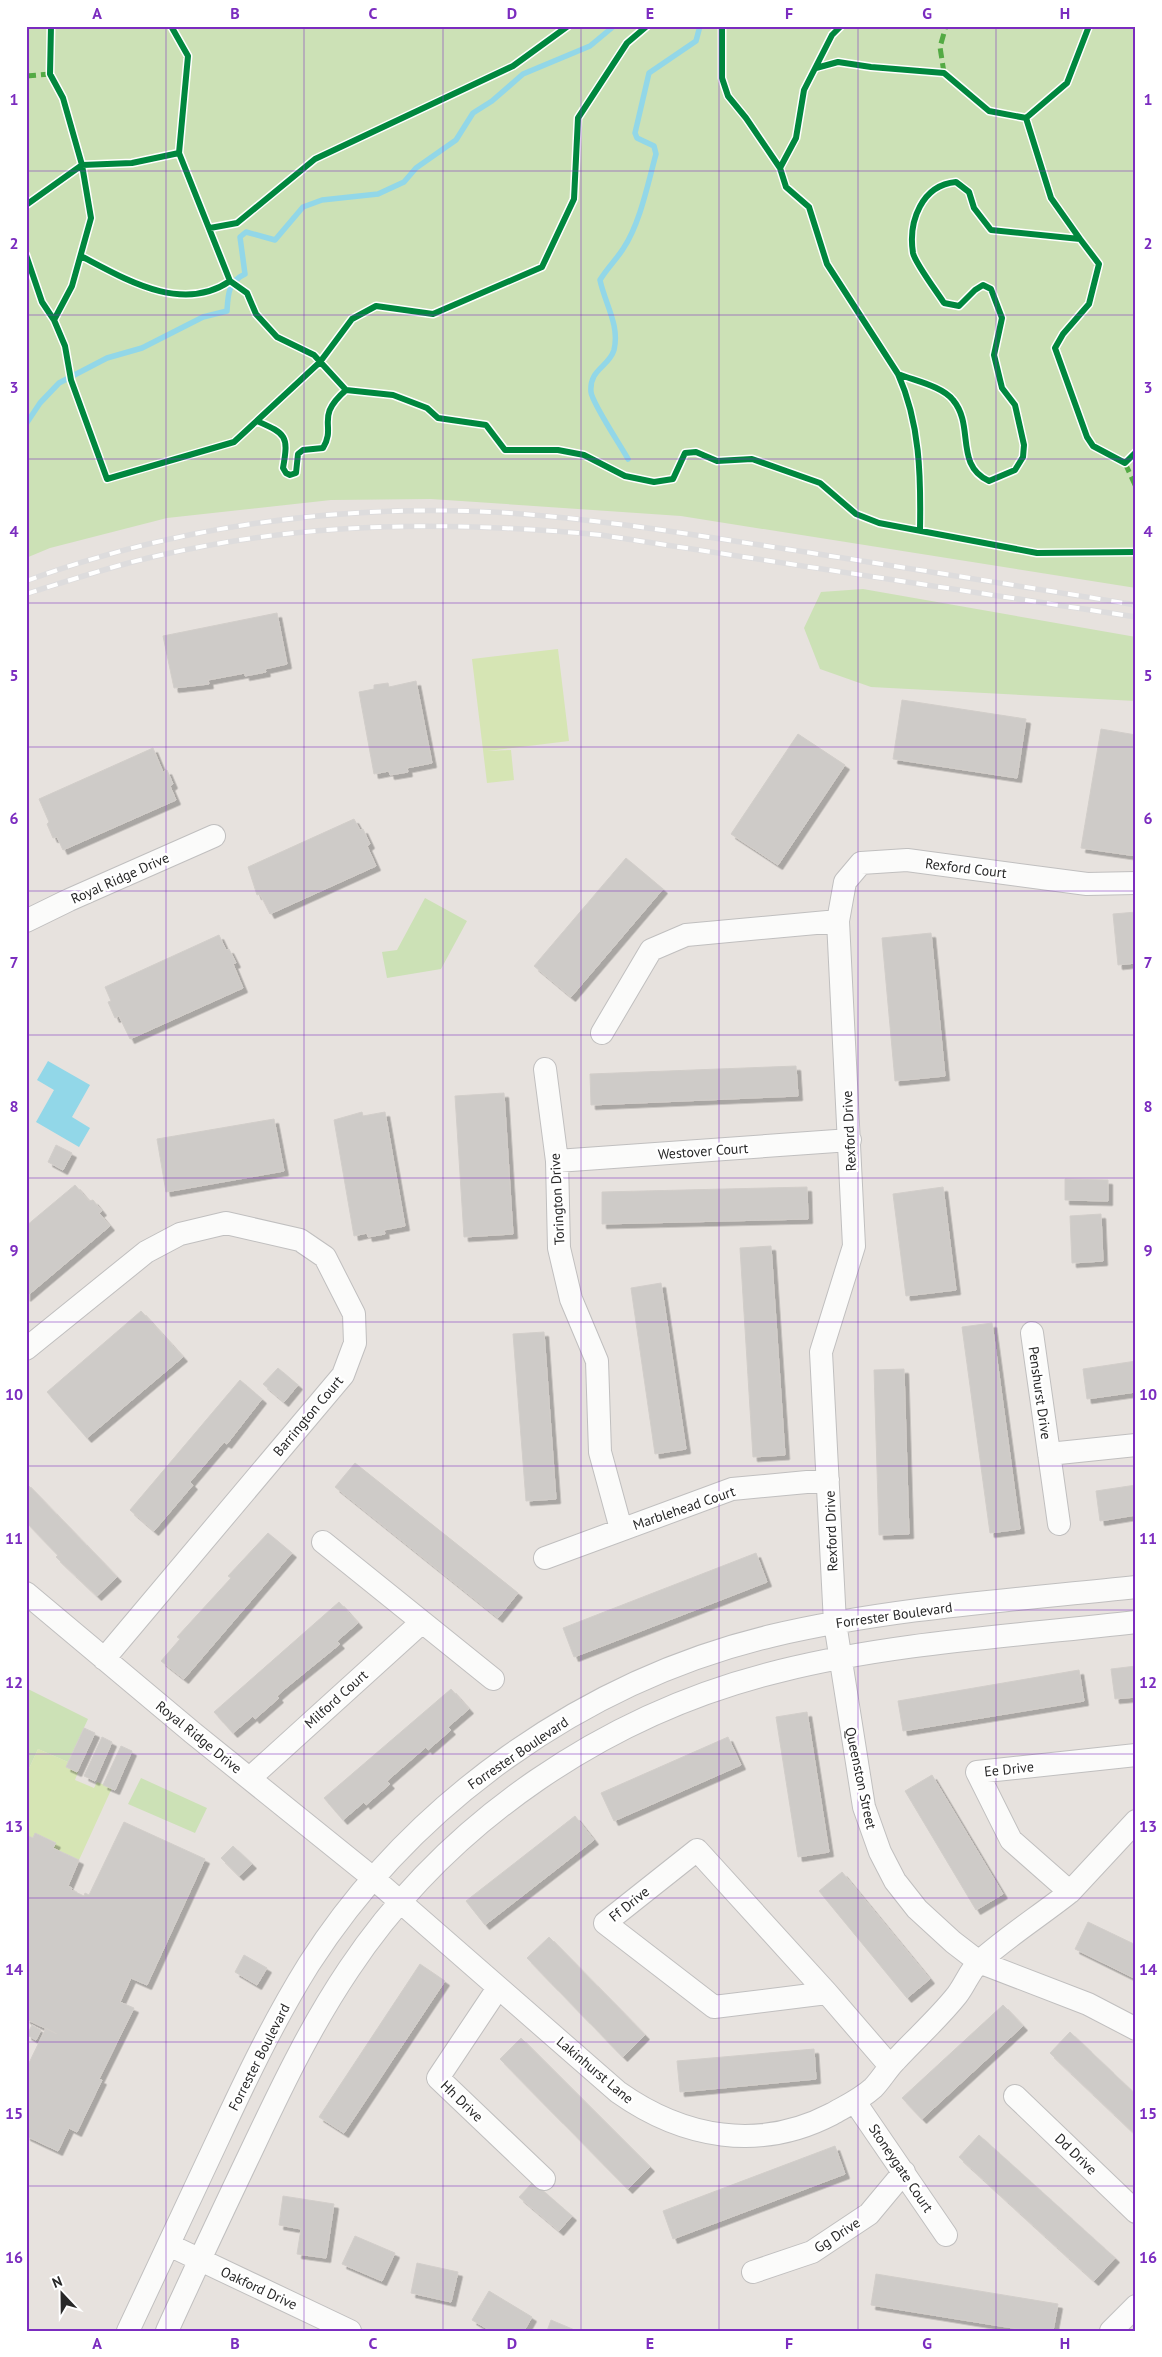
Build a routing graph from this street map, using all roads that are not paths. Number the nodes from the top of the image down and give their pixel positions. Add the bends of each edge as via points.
1 (214, 836) dead end
2 (1136, 883) edge
3 (26, 921) edge
4 (838, 921) junction
5 (602, 1033) dead end
6 (544, 1070) dead end
7 (850, 1140) junction
8 (557, 1161) junction
9 (1032, 1333) dead end
10 (26, 1349) edge
11 (1136, 1445) edge
12 (1049, 1454) junction
13 (828, 1480) junction
14 (1059, 1524) dead end
15 (621, 1529) junction
16 (323, 1542) dead end
17 (545, 1558) dead end
18 (1136, 1586) edge
19 (26, 1593) edge
20 (422, 1622) junction
21 (1136, 1622) edge
22 (835, 1623) junction
23 (840, 1658) junction
24 (104, 1659) junction
25 (493, 1679) dead end
26 (1136, 1755) edge
27 (250, 1778) junction
28 (1136, 1821) edge
29 (374, 1878) junction
30 (1070, 1892) junction
31 (400, 1901) junction
32 (979, 1962) junction
33 (498, 1988) junction
34 (827, 1993) junction
35 (1136, 2029) edge
36 (890, 2066) junction
37 (1015, 2096) dead end
38 (856, 2102) junction
39 (904, 2172) junction
40 (544, 2179) dead end
41 (1136, 2212) edge
42 (946, 2235) dead end
43 (168, 2245) junction
44 (200, 2260) junction
45 (753, 2272) dead end
46 (1136, 2306) edge
47 (128, 2331) edge
48 (167, 2331) edge
49 (350, 2331) edge
50 (1110, 2331) edge

1 - 3 street, Royal Ridge Drive
2 - 4 street, Rexford Court via 1087,884 907,860 861,863 845,882
4 - 5 street via 686,935 650,950
4 - 7 street, Rexford Drive
6 - 8 street, Torington Drive
7 - 8 street, Westover Court
7 - 13 street, Rexford Drive via 854,1246 821,1352
8 - 15 street, Torington Drive via 559,1248 571,1299 597,1361 600,1452
9 - 12 street, Penshurst Drive
10 - 24 street, Barrington Court via 146,1252 180,1234 223,1223 300,1240 317,1251 325,1257 354,1314 354,1343 343,1375
11 - 12 street, Penshurst Drive
12 - 14 street, Penshurst Drive
13 - 15 street, Marblehead Court via 732,1489
13 - 22 street, Rexford Drive
15 - 17 street, Marblehead Court
16 - 20 street
18 - 22 street, Forrester Boulevard via 886,1614
19 - 24 street, Royal Ridge Drive
20 - 25 street
20 - 27 street, Milford Court
21 - 23 street
22 - 23 street, Queenston Street
22 - 29 street, Forrester Boulevard via 768,1637 673,1668 579,1713 486,1772 440,1810
23 - 31 street via 777,1671 686,1701 638,1721 596,1744 508,1800 465,1836
23 - 32 street, Queenston Street via 864,1807 880,1852 895,1881 917,1909
24 - 27 street, Royal Ridge Drive
26 - 30 street, Ee Drive via 977,1772 1011,1840
27 - 29 street, Royal Ridge Drive
28 - 30 street
29 - 31 street, Lakinhurst Lane
29 - 43 street, Forrester Boulevard via 321,1947 280,2013
30 - 32 street
31 - 33 street, Lakinhurst Lane
31 - 44 street via 350,1967 311,2030
32 - 35 street, Queenston Street via 1088,2004
32 - 36 street, Lakinhurst Lane via 957,1995
33 - 38 street, Lakinhurst Lane via 618,2092 640,2107 685,2128 735,2136 782,2132 820,2120
33 - 40 street, Hh Drive via 438,2078
34 - 34 street, Ff Drive via 714,2007 605,1923 697,1850
34 - 36 street, Ff Drive
36 - 38 street, Lakinhurst Lane via 873,2088
37 - 41 street, Dd Drive
38 - 39 street, Stoneygate Court
39 - 42 street, Stoneygate Court
39 - 45 street, Gg Drive via 869,2214 812,2252
43 - 44 street, Oakford Drive
43 - 47 street, Forrester Boulevard
44 - 48 street
44 - 49 street, Oakford Drive
46 - 50 street

